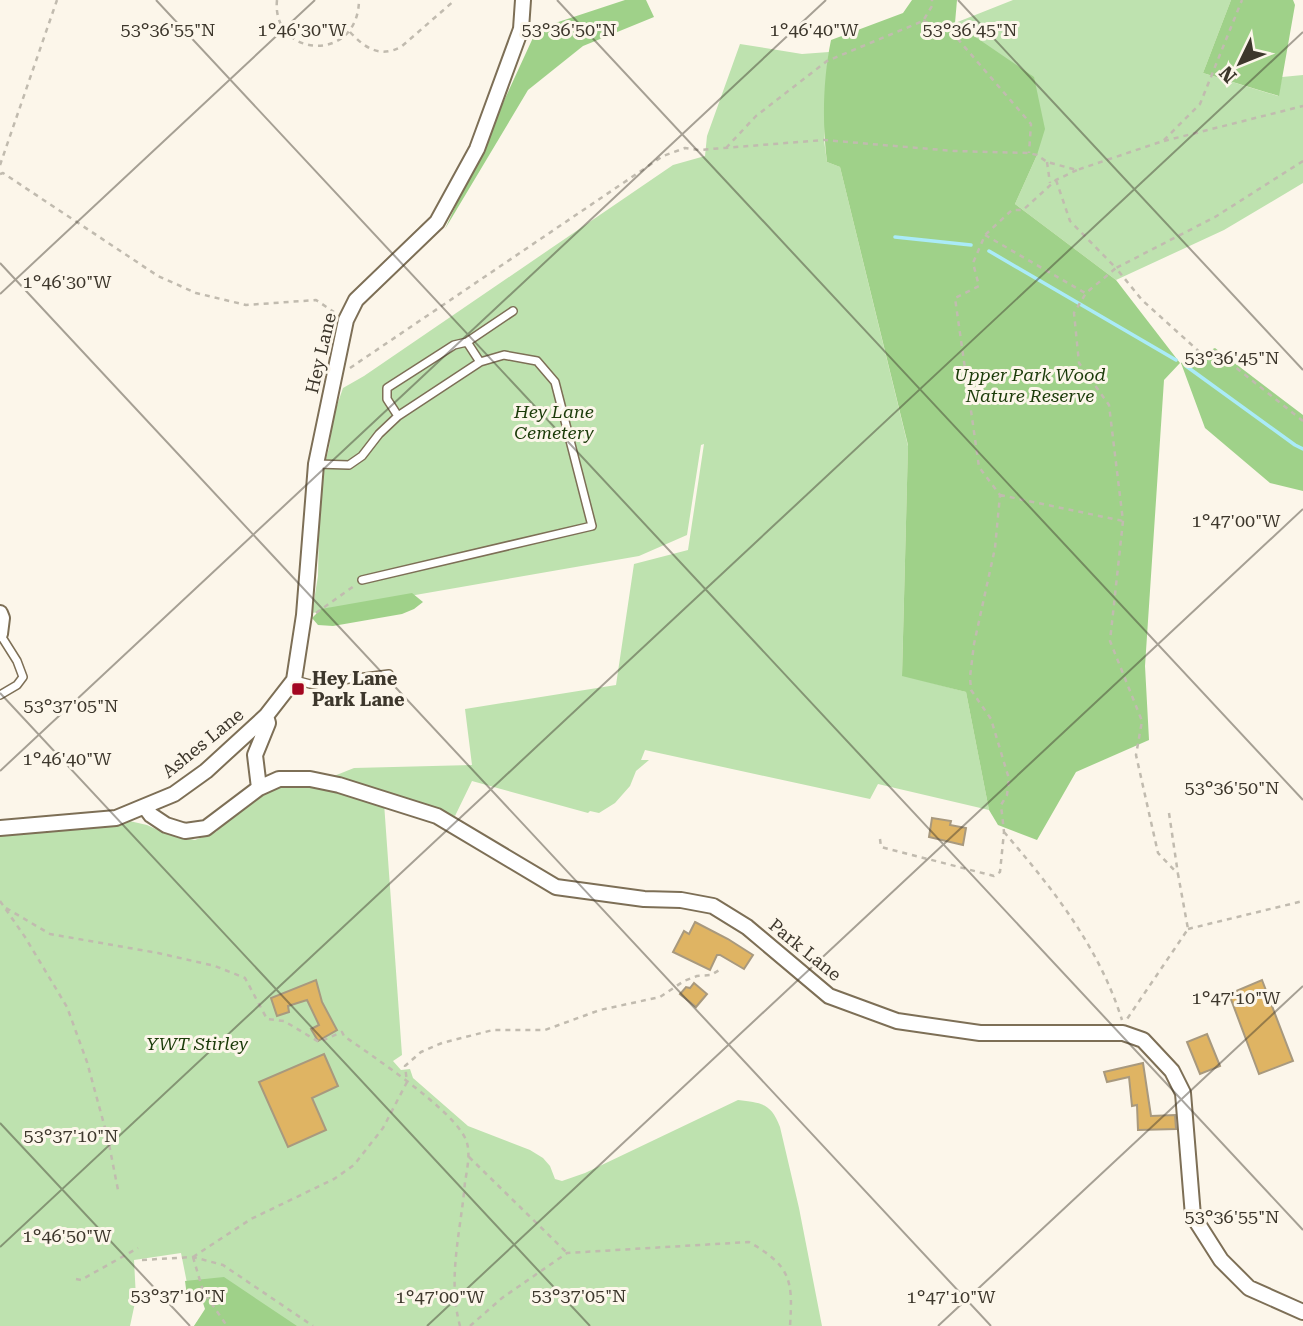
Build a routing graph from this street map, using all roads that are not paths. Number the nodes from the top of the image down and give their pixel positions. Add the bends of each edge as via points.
1 (523, 0) edge
2 (513, 311) dead end
3 (467, 342) junction
4 (480, 362) junction
5 (398, 416) junction
6 (316, 464) junction
7 (362, 580) road end
8 (0, 613) edge
9 (0, 634) edge
10 (389, 674) dead end
11 (294, 680) junction
12 (0, 695) edge
13 (266, 716) junction
14 (259, 788) junction
15 (145, 807) junction
16 (0, 828) edge
17 (1303, 1312) edge

1 - 6 street, Hey Lane via 521,29 477,149 437,222 356,300 346,320
2 - 3 lane
3 - 4 lane
3 - 5 lane via 454,345 387,388 387,399
4 - 5 lane
4 - 7 lane via 504,355 537,361 555,382 592,526
5 - 6 lane via 349,464
6 - 11 street, Hey Lane
8 - 9 street
9 - 12 lane via 23,677
10 - 11 lane via 310,684
11 - 13 street, Hey Lane
13 - 14 street via 268,723 255,755
13 - 15 street, Ashes Lane via 206,771 174,794
14 - 15 street, Park Lane via 206,828 185,831 166,825
14 - 17 street, Park Lane via 279,779 339,785 438,816 556,887 713,906 747,927 829,996 897,1021 981,1033 1123,1033 1143,1040 1172,1071 1182,1093 1193,1216 1222,1260 1249,1287
15 - 16 street, Ashes Lane via 116,818

